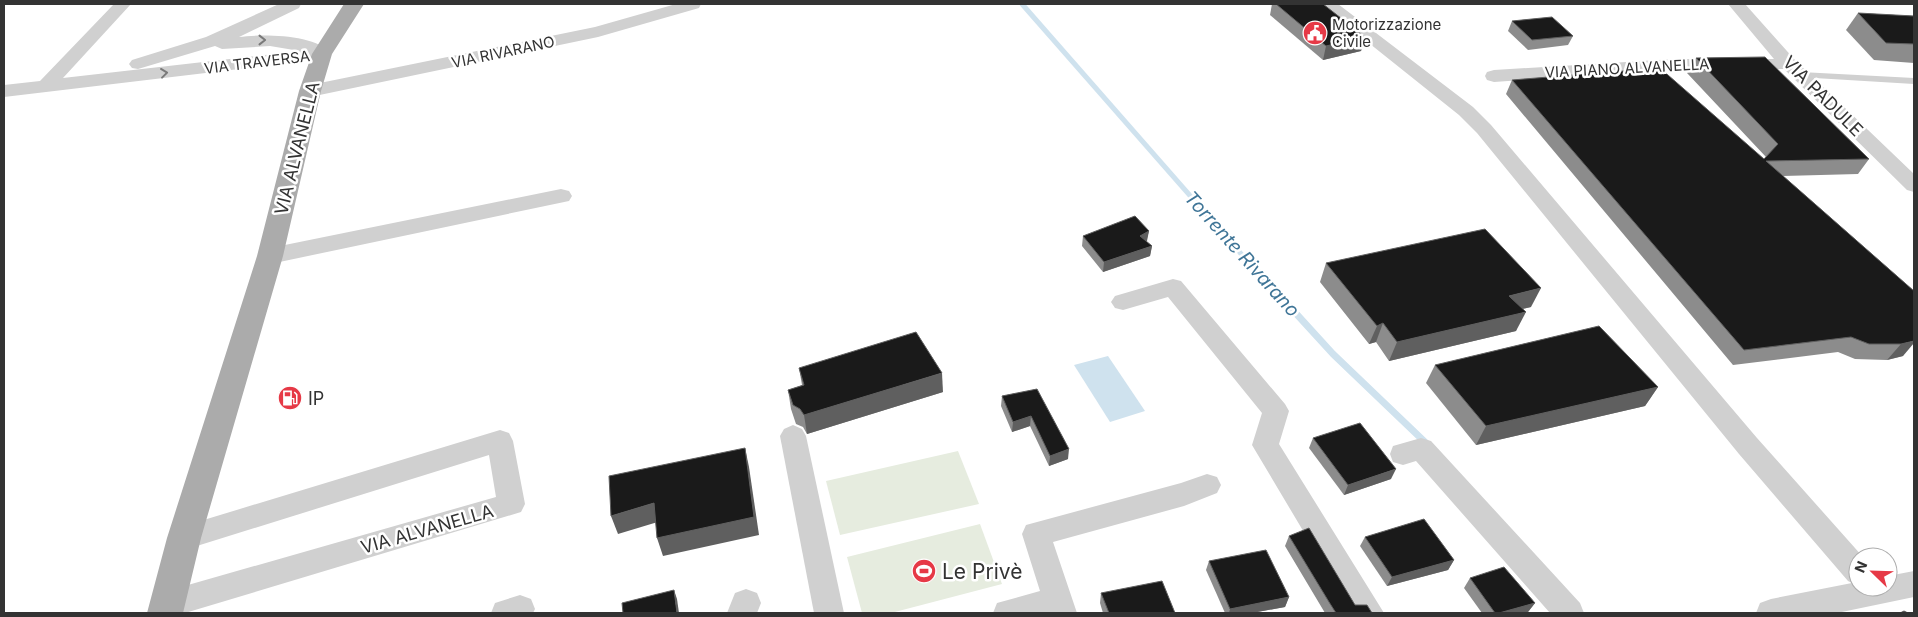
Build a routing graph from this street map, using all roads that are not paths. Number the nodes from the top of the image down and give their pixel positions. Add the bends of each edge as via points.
1 (123, 4) edge
2 (293, 4) edge
3 (354, 4) edge
4 (693, 4) edge
5 (1328, 4) edge
6 (1736, 4) edge
7 (270, 10) edge
8 (342, 12) edge
9 (179, 53) junction
10 (322, 54) junction
11 (1795, 69) junction
12 (1494, 76) dead end
13 (1914, 81) edge
14 (46, 86) junction
15 (310, 91) junction
16 (6, 93) edge
17 (1914, 185) edge
18 (560, 196) dead end
19 (270, 256) junction
20 (1123, 302) dead end
21 (792, 436) dead end
22 (1403, 454) dead end
23 (1207, 485) dead end
24 (184, 538) junction
25 (1848, 561) edge
26 (1898, 584) edge
27 (1914, 584) edge
28 (1848, 590) edge
29 (1060, 607) edge
30 (166, 609) edge
31 (829, 613) edge
32 (1008, 613) edge
33 (1369, 613) edge
34 (1569, 613) edge
35 (1771, 613) edge

1 - 14 street
2 - 7 street, VIA TRAVERSA
3 - 8 main road, VIA ALVANELLA
4 - 15 street, VIA RIVARANO via 598,32
5 - 25 street via 1466,111 1484,129
6 - 11 street, VIA PADULE
7 - 9 street, VIA TRAVERSA via 237,31
8 - 10 main road, VIA ALVANELLA
9 -> 10 street, VIA TRAVERSA via 217,44 282,40
9 - 14 street, VIA TRAVERSA
14 -> 10 street, VIA TRAVERSA
10 - 15 main road, VIA ALVANELLA
11 - 12 street, VIA PIANO ALVANELLA via 1675,64
11 - 13 lane
11 - 17 street, VIA PADULE
14 - 16 street, VIA TRAVERSA
15 - 19 main road, VIA ALVANELLA
18 - 19 street
19 - 24 main road, VIA ALVANELLA
20 - 33 street via 1173,287 1276,411 1265,446
21 - 31 street
22 - 34 street via 1421,449
23 - 29 street via 1036,534
24 - 30 main road, VIA ALVANELLA
24 - 30 street, VIA ALVANELLA via 500,441 511,504
26 - 27 street
28 - 35 street
29 - 32 street

